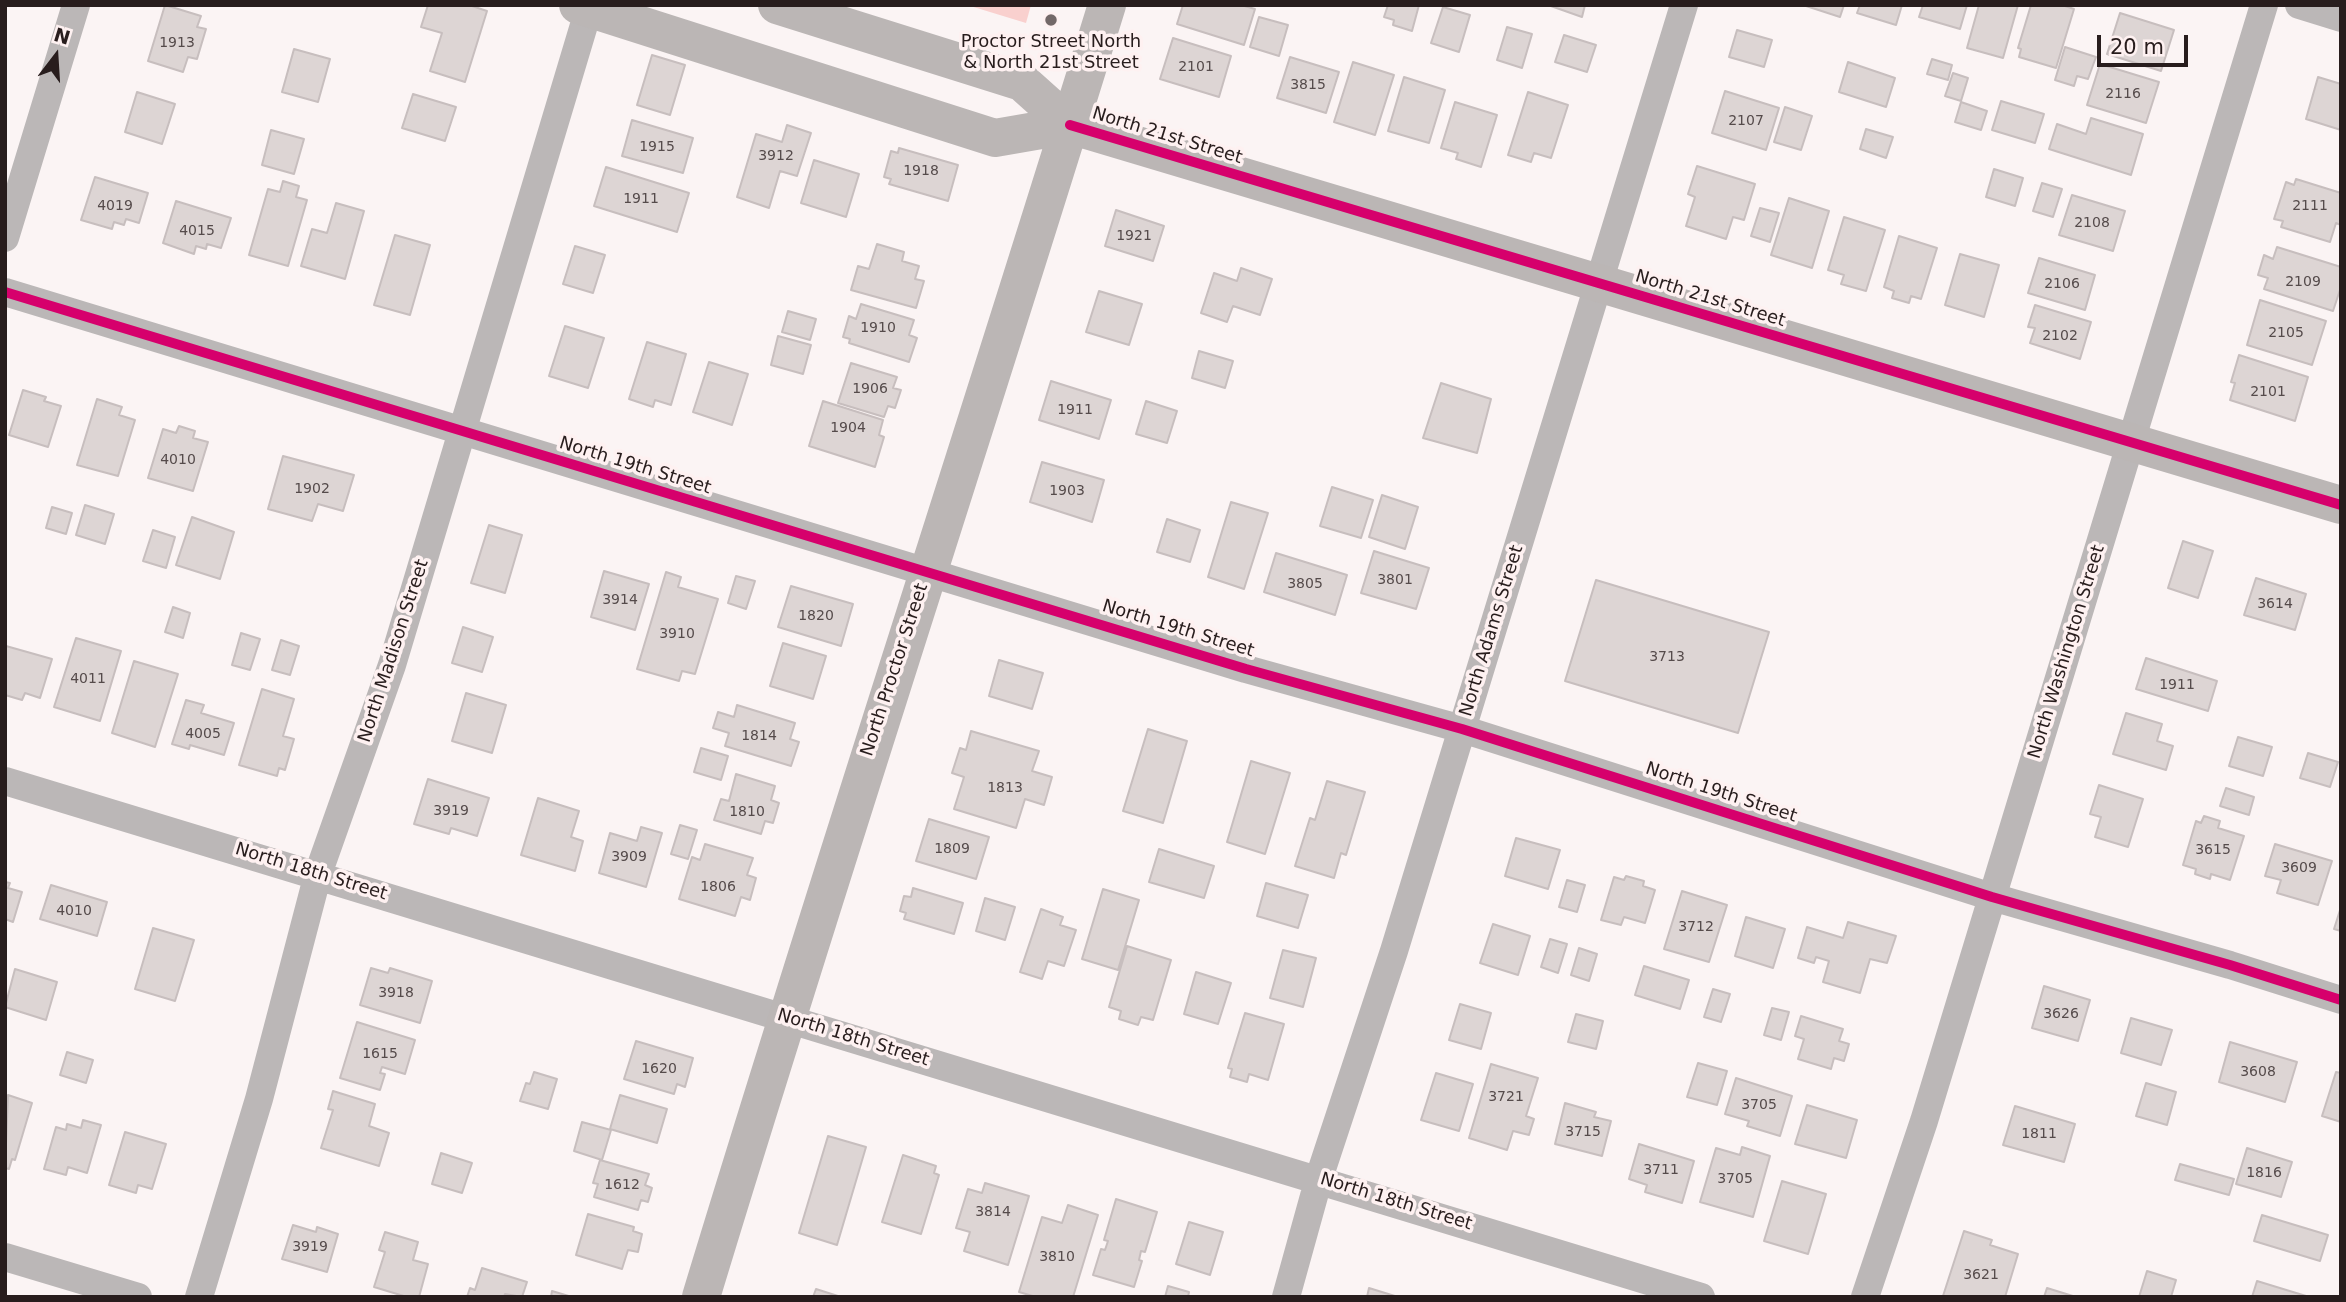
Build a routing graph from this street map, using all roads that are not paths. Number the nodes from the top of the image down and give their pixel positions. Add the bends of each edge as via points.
1 (76, 5) edge
2 (777, 5) edge
3 (1107, 5) edge
4 (1684, 5) edge
5 (2264, 5) edge
6 (2299, 5) edge
7 (586, 6) edge
8 (2341, 18) edge
9 (1070, 125) junction
10 (5, 238) edge
11 (1598, 284) junction
12 (5, 292) edge
13 (462, 433) junction
14 (2131, 443) junction
15 (2341, 505) edge
16 (926, 571) junction
17 (1462, 729) junction
18 (5, 781) edge
19 (318, 874) junction
20 (1992, 897) junction
21 (2341, 1000) edge
22 (786, 1017) junction
23 (1319, 1178) junction
24 (5, 1257) edge
25 (138, 1297) edge
26 (199, 1297) edge
27 (701, 1297) edge
28 (1286, 1297) edge
29 (1700, 1297) edge
30 (1865, 1297) edge

1 - 10 street
2 - 9 main road, North 21st Street via 1023,82
3 - 9 main road, North Proctor Street
4 - 11 street, North Adams Street
5 - 14 street, North Washington Street
6 - 8 street
7 - 9 main road, North 21st Street via 995,138
7 - 13 street, North Madison Street
9 - 11 main road, North 21st Street
9 - 16 main road, North Proctor Street
11 - 14 main road, North 21st Street
11 - 17 street, North Adams Street
12 - 13 street, North 19th Street
13 - 16 street, North 19th Street
13 - 19 street, North Madison Street via 392,664
14 - 15 main road, North 21st Street
14 - 20 street, North Washington Street
16 - 17 street, North 19th Street
16 - 22 main road, North Proctor Street
17 - 20 street, North 19th Street
17 - 23 street, North Adams Street
18 - 19 street, North 18th Street
19 - 22 street, North 18th Street
19 - 26 street, North Madison Street via 259,1099
20 - 21 street, North 19th Street
20 - 30 street, North Washington Street
22 - 23 street, North 18th Street
22 - 27 main road, North Proctor Street
23 - 28 street, North Adams Street
23 - 29 street, North 18th Street
24 - 25 street

